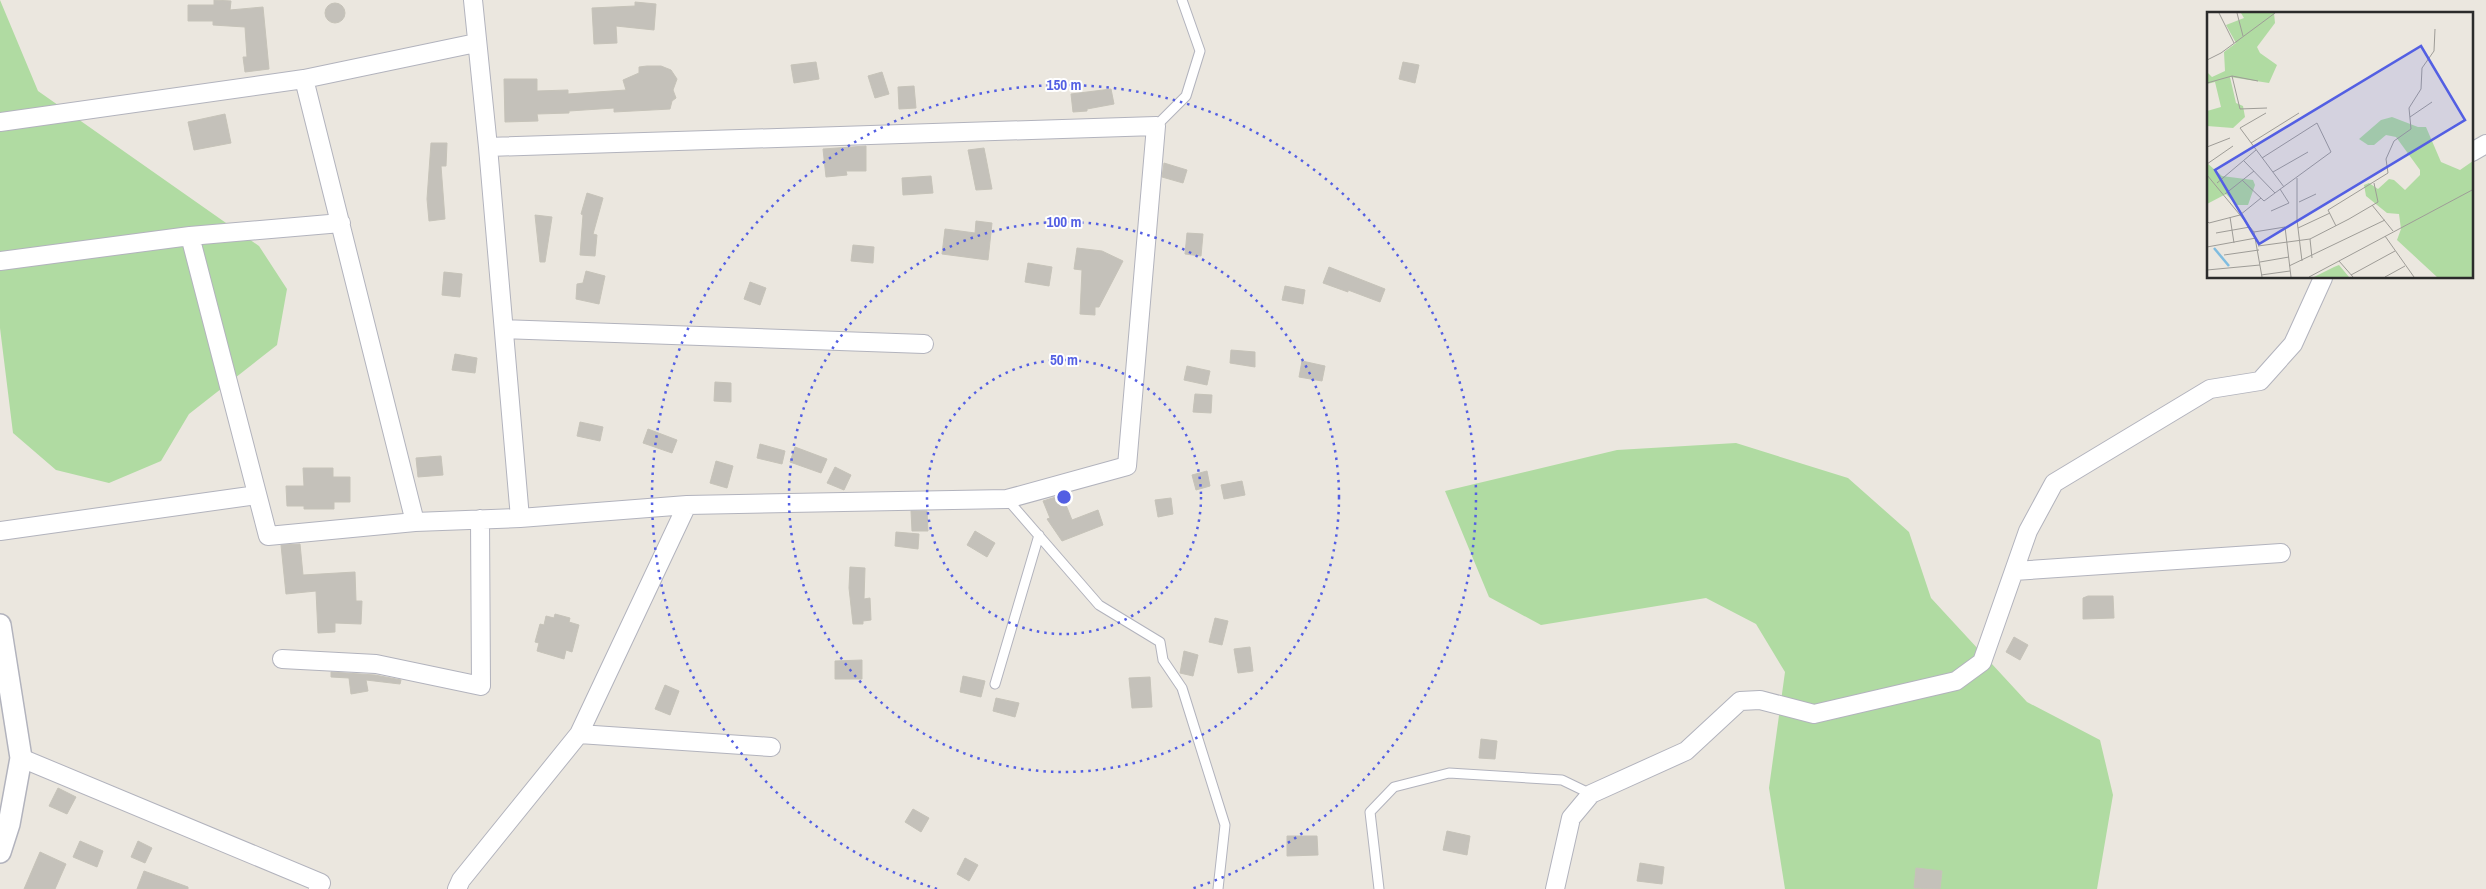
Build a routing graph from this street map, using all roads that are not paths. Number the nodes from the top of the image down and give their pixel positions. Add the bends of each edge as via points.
1 (473, 0) edge
2 (1182, 0) edge
3 (476, 43) junction
4 (304, 79) junction
5 (0, 122) edge
6 (1156, 126) junction
7 (2486, 144) edge
8 (488, 147) junction
9 (2474, 151) edge
10 (340, 223) junction
11 (190, 236) junction
12 (0, 261) edge
13 (2323, 279) edge
14 (504, 329) junction
15 (924, 344) dead end
16 (257, 494) junction
17 (1007, 499) junction
18 (687, 505) junction
19 (520, 518) junction
20 (480, 520) junction
21 (415, 522) junction
22 (0, 531) edge
23 (1039, 535) junction
24 (2281, 553) dead end
25 (2014, 571) junction
26 (0, 625) edge
27 (282, 659) dead end
28 (995, 684) dead end
29 (4, 690) edge
30 (579, 734) junction
31 (770, 747) dead end
32 (20, 758) junction
33 (1592, 794) junction
34 (4, 823) edge
35 (0, 852) edge
36 (318, 889) edge
37 (457, 889) edge
38 (1218, 889) edge
39 (1379, 889) edge
40 (1555, 889) edge

1 - 3 street
2 - 6 lane via 1200,51 1186,96
3 - 4 street
3 - 8 street
4 - 5 street
4 - 10 street
6 - 8 street
6 - 17 street via 1127,466
7 - 9 street
8 - 14 street
10 - 11 street
10 - 21 street
11 - 12 street
11 - 16 street
13 - 25 street via 2293,344 2260,381 2210,389 2054,483 2028,531
14 - 15 street
14 - 19 street
16 - 21 street via 268,536
16 - 22 street
17 - 18 street
17 - 23 lane
18 - 19 street
18 - 30 street
19 - 20 street
20 - 21 street
20 - 27 street via 481,686 376,664
23 - 28 lane
23 - 38 lane via 1099,605 1160,642 1163,660 1182,688 1225,825
24 - 25 street
25 - 33 street via 1982,662 1956,681 1814,714 1760,700 1740,701 1686,751
26 - 29 street
29 - 32 street
30 - 31 street
30 - 37 street
32 - 34 street
32 - 36 street via 321,883
33 - 39 lane via 1562,780 1449,773 1394,787 1370,812
33 - 40 street via 1571,818
34 - 35 street

